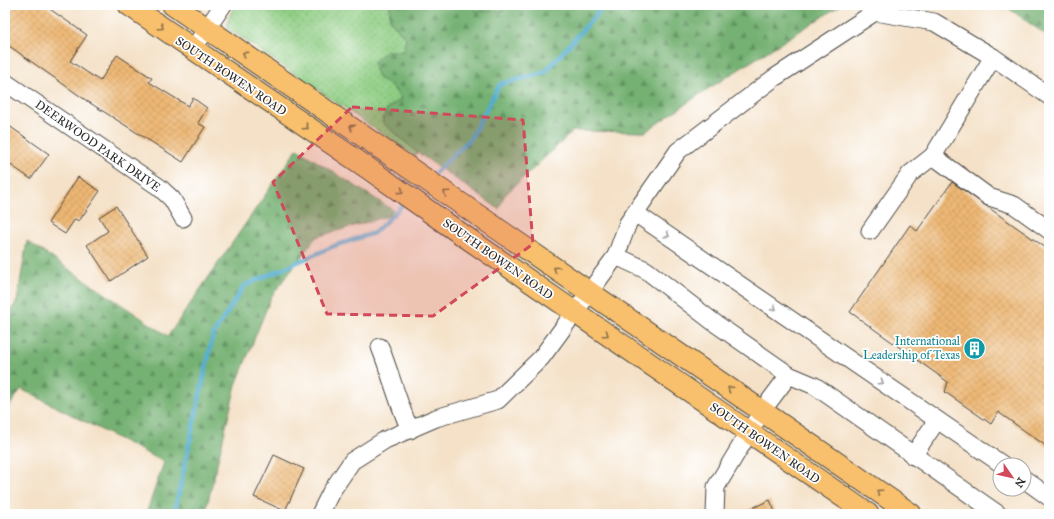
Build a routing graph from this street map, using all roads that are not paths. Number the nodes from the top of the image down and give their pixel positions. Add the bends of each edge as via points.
1 (129, 5) edge
2 (173, 5) edge
3 (223, 5) edge
4 (207, 29) junction
5 (193, 49) junction
6 (993, 57) junction
7 (5, 82) edge
8 (1049, 96) edge
9 (933, 156) junction
10 (635, 213) junction
11 (183, 218) dead end
12 (1049, 230) edge
13 (870, 231) dead end
14 (616, 256) junction
15 (588, 291) junction
16 (574, 312) junction
17 (380, 347) dead end
18 (790, 375) junction
19 (762, 411) junction
20 (937, 420) junction
21 (410, 430) junction
22 (748, 432) junction
23 (914, 456) junction
24 (992, 458) edge
25 (1032, 485) edge
26 (1049, 497) edge
27 (320, 514) edge
28 (716, 514) edge
29 (868, 514) edge
30 (911, 514) edge
31 (998, 514) edge

1 -> 5 main road, SOUTH BOWEN ROAD
2 - 4 main road, SOUTH BOWEN ROAD
3 - 4 street
4 - 5 street
15 -> 4 main road, SOUTH BOWEN ROAD
5 -> 16 main road, SOUTH BOWEN ROAD
6 - 8 street
6 - 9 street
6 - 10 street via 934,22 875,12 774,78 678,151
7 - 11 street, DEERWOOD PARK DRIVE via 158,187 172,199
9 - 12 street via 989,197 1014,205
9 - 13 street via 910,174
10 - 14 street via 628,223
10 -> 20 street
14 - 15 street
14 - 18 street via 646,270 712,321
15 - 16 street
19 -> 15 main road, SOUTH BOWEN ROAD
16 - 21 street via 541,358 498,400 436,418
16 -> 22 main road, SOUTH BOWEN ROAD
17 - 21 street via 402,414
18 - 19 street
18 - 23 street via 815,386
19 - 22 street
30 -> 19 main road, SOUTH BOWEN ROAD
20 - 23 street
20 - 24 street
21 - 27 street via 385,440 352,461
22 - 28 street via 716,486
22 - 29 main road, SOUTH BOWEN ROAD
23 - 31 street
25 - 26 street

